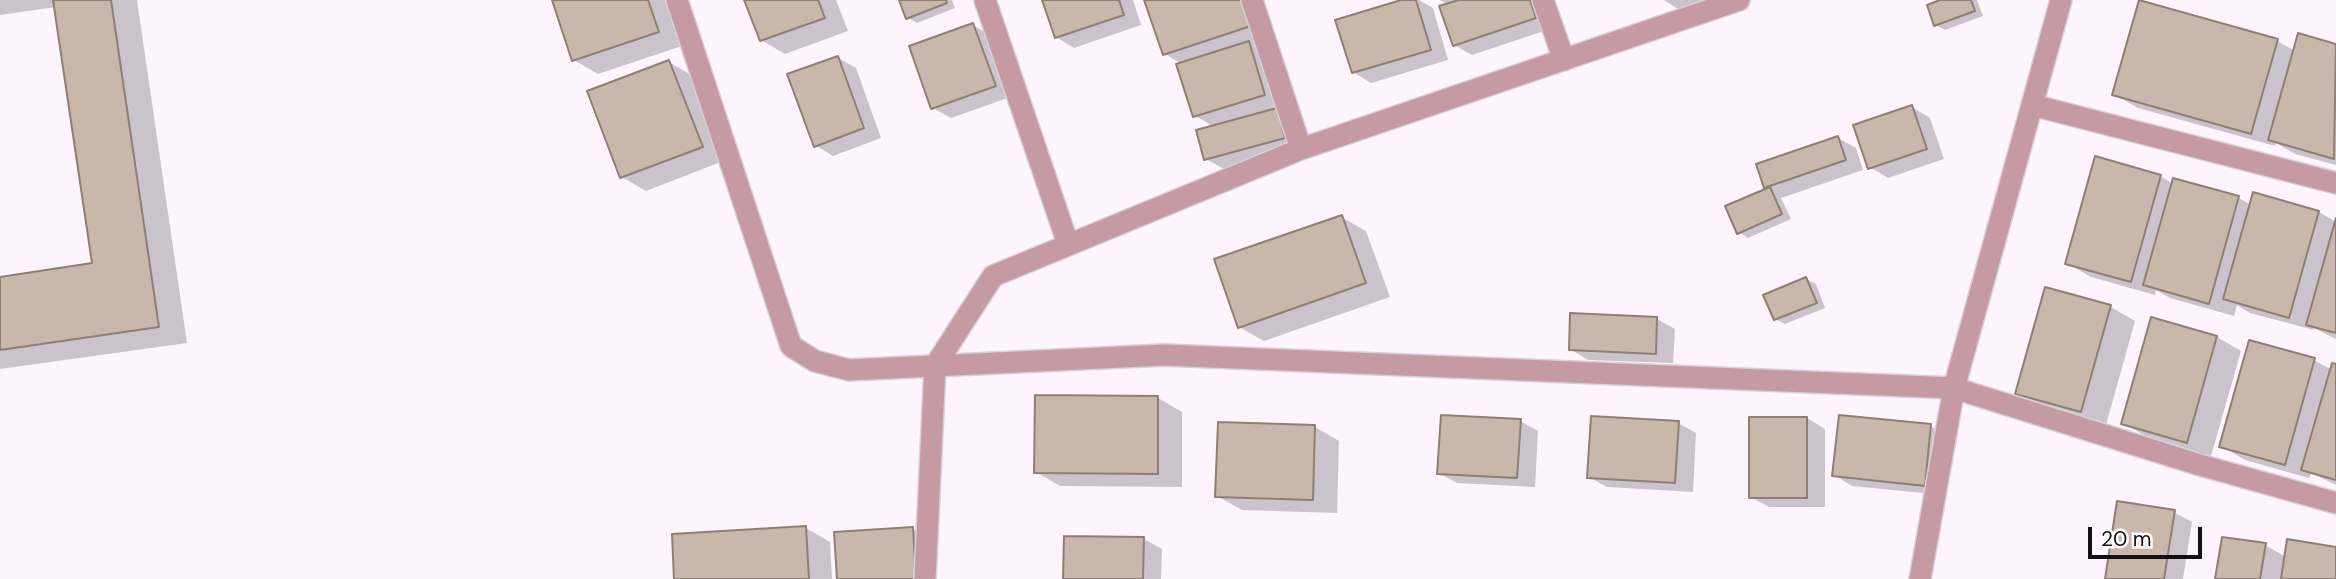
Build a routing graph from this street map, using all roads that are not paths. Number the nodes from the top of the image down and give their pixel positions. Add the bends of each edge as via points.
1 (677, 0) edge
2 (985, 0) edge
3 (1252, 0) edge
4 (1543, 0) edge
5 (1739, 0) edge
6 (2061, 0) edge
7 (1564, 60) junction
8 (2032, 105) junction
9 (1301, 149) junction
10 (2336, 183) edge
11 (1068, 244) junction
12 (935, 366) junction
13 (1954, 388) junction
14 (2336, 503) edge
15 (925, 579) edge
16 (1920, 579) edge

1 - 12 street via 791,346 815,361 849,370
2 - 11 street
3 - 9 street
4 - 7 street
5 - 7 street
6 - 8 street
7 - 9 street
8 - 10 street
8 - 13 street
9 - 11 street
11 - 12 street via 993,276
12 - 13 street via 1164,355
12 - 15 street
13 - 14 street
13 - 16 street

